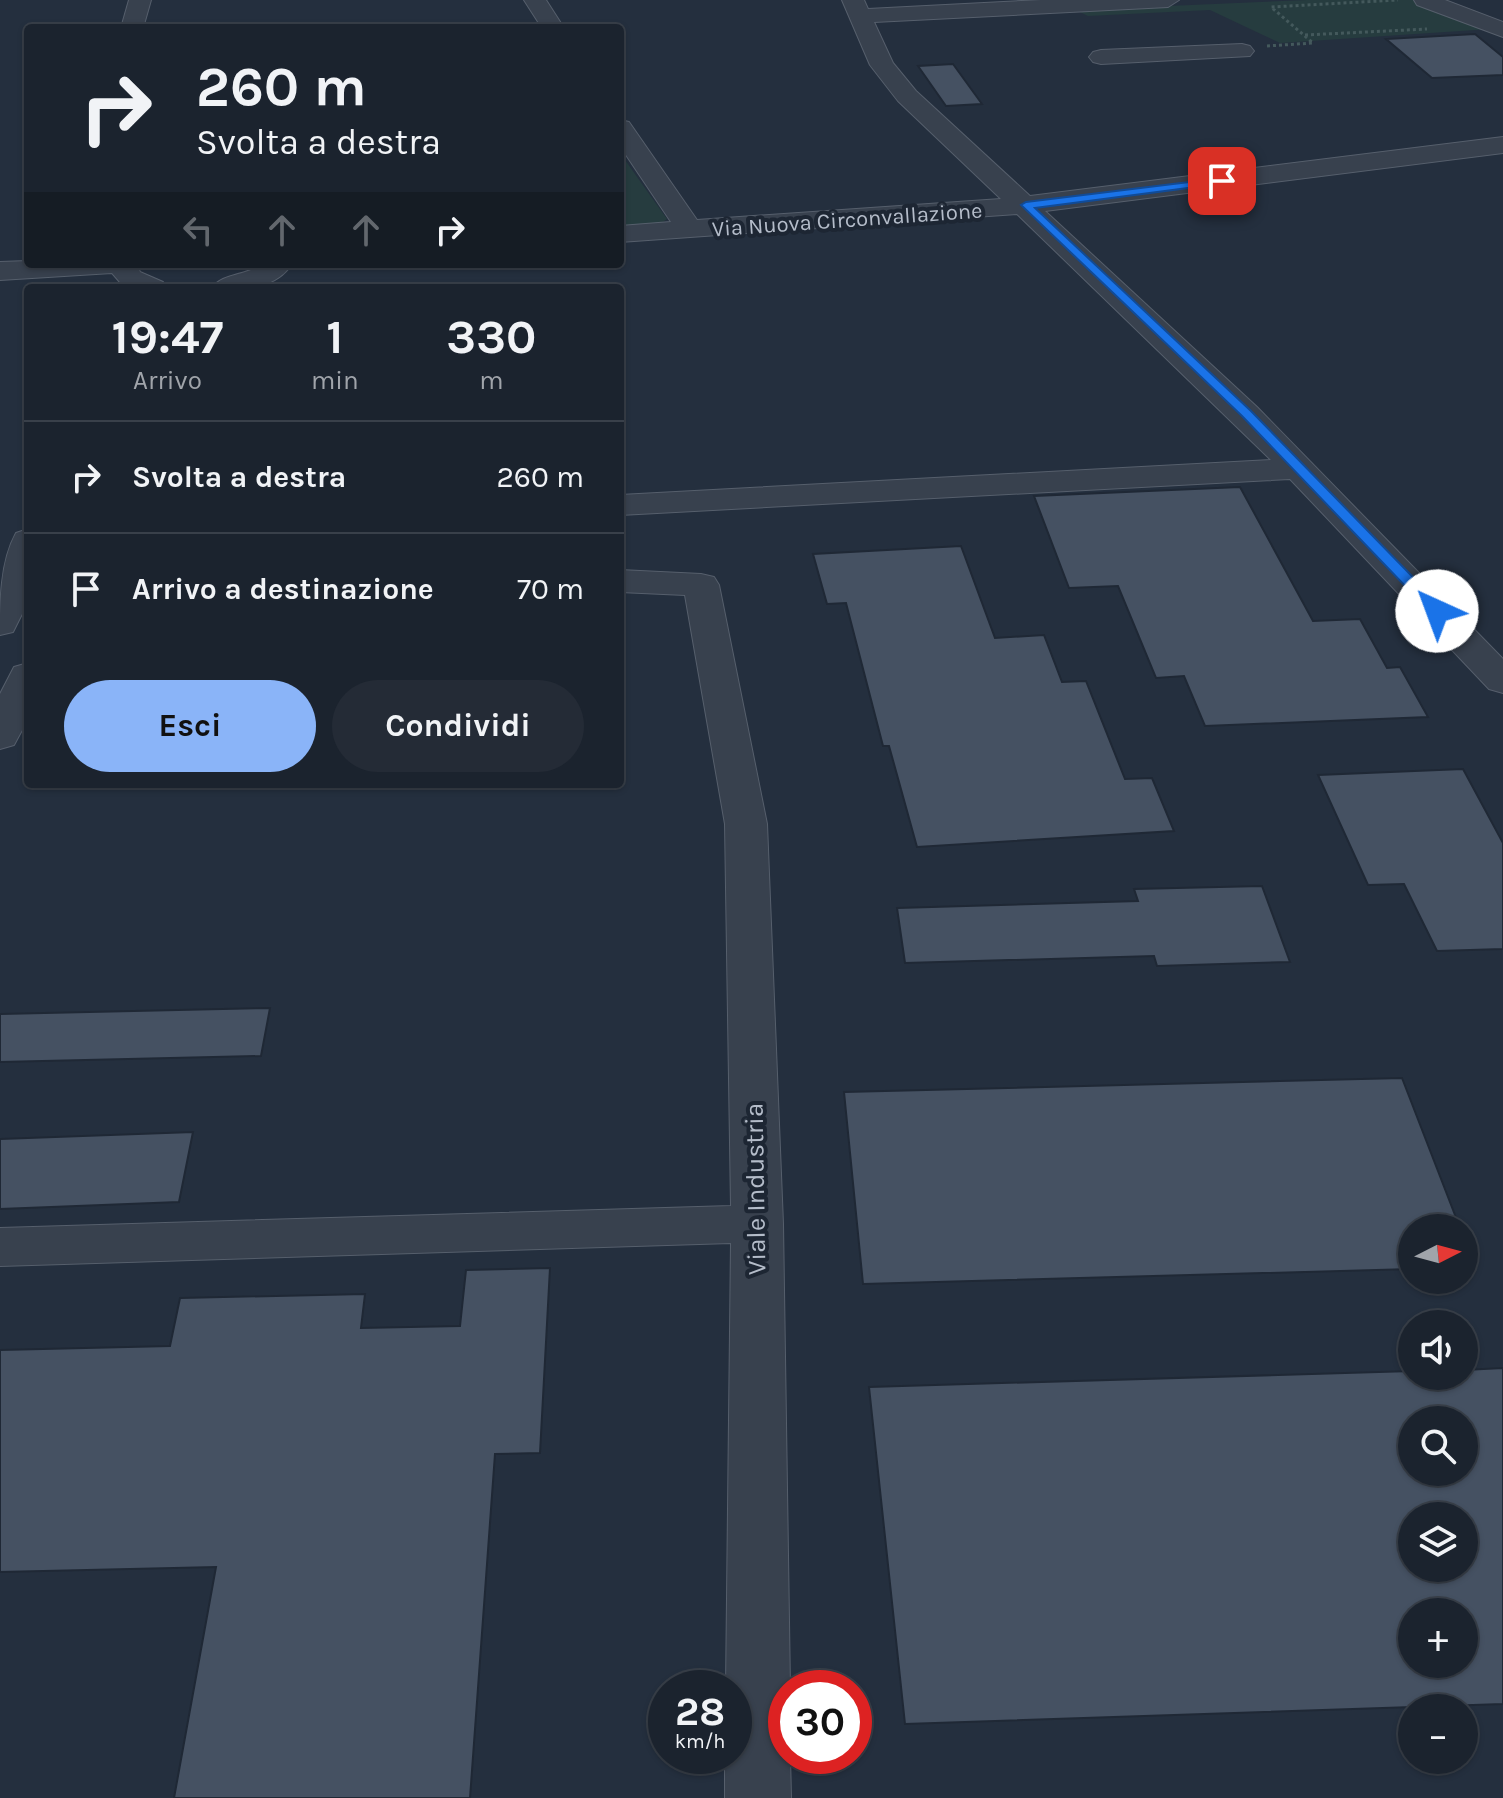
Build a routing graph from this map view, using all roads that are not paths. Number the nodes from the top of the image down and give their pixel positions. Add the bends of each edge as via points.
1 (140, 0) edge
2 (535, 0) edge
3 (1168, 0) edge
4 (1425, 0) edge
5 (1054, 6) junction
6 (857, 8) edge
7 (133, 24) edge
8 (550, 24) edge
9 (1092, 24) dead end
10 (1503, 30) edge
11 (1117, 36) dead end
12 (1242, 51) road end
13 (1155, 55) junction
14 (1101, 57) dead end
15 (624, 133) edge
16 (1503, 145) edge
17 (1026, 205) junction
18 (690, 230) junction
19 (624, 234) edge
20 (49, 268) edge
21 (123, 268) edge
22 (273, 268) edge
23 (0, 271) edge
24 (142, 284) edge
25 (239, 284) edge
26 (1300, 468) junction
27 (624, 505) edge
28 (24, 558) edge
29 (624, 581) edge
30 (14, 603) edge
31 (1501, 677) edge
32 (24, 684) edge
33 (0, 737) edge
34 (757, 1224) junction
35 (0, 1247) edge
36 (758, 1798) edge

1 - 7 street
2 - 8 street
3 - 5 street
4 - 10 street
5 - 6 street
5 - 9 street
6 - 17 street via 882,65 907,96
11 - 13 street
12 - 13 street
13 - 14 street
15 - 18 street
16 - 17 street, Via Nuova Circonvallazione
17 - 18 street, Via Nuova Circonvallazione
17 - 26 street
18 - 19 street, Via Nuova Circonvallazione
20 - 23 street
21 - 24 street
22 - 25 street
26 - 27 street
26 - 31 street
28 - 30 street
29 - 34 street, Viale Industria via 701,585 746,824
32 - 33 street
34 - 35 street
34 - 36 street, Viale Industria

